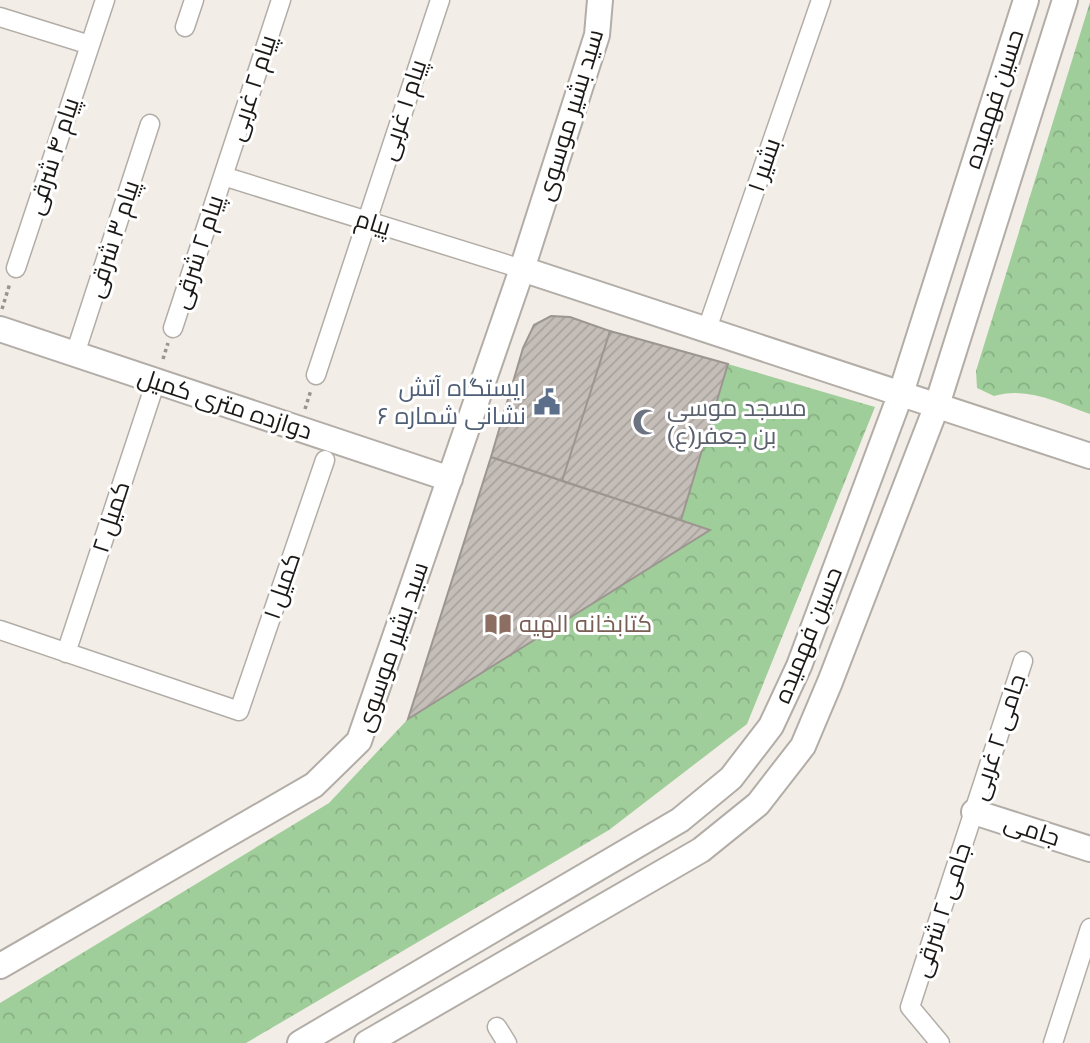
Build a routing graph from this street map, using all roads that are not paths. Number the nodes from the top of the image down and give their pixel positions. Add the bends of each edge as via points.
1 (105, 0) edge
2 (194, 0) edge
3 (281, 0) edge
4 (440, 0) edge
5 (600, 0) edge
6 (821, 0) edge
7 (1026, 0) edge
8 (1065, 0) edge
9 (0, 17) edge
10 (185, 27) dead end
11 (90, 45) junction
12 (150, 124) dead end
13 (223, 176) junction
14 (367, 221) junction
15 (16, 268) road end
16 (522, 269) junction
17 (173, 328) road end
18 (707, 329) junction
19 (0, 330) edge
20 (75, 354) junction
21 (316, 375) road end
22 (156, 381) junction
23 (901, 393) junction
24 (937, 405) junction
25 (1090, 456) edge
26 (324, 460) dead end
27 (450, 479) junction
28 (0, 631) edge
29 (66, 653) junction
30 (1023, 662) dead end
31 (974, 812) junction
32 (1090, 849) edge
33 (1090, 928) edge
34 (0, 966) edge
35 (414, 1016) junction
36 (497, 1027) dead end
37 (305, 1042) edge
38 (367, 1043) edge
39 (387, 1043) edge
40 (507, 1043) edge
41 (940, 1043) edge
42 (1053, 1043) edge

1 - 11 street, پیام ۴ شرقی
2 - 10 street
3 - 13 street, پیام ۲ غربی
4 - 14 street, پیام ۱ غربی
5 - 16 main road, سید بشیر موسوی via 597,35
6 - 18 street, بشیر ۱
7 - 23 main road, حسین فهمیده
8 - 24 main road, حسین فهمیده
9 - 11 street
11 - 15 street, پیام ۴ شرقی
12 - 20 street, پیام ۳ شرقی
13 - 14 street, پیام
13 - 17 street, پیام ۲ شرقی
14 - 16 street, پیام
14 - 21 street, پیام ۱ غربی
16 - 18 main road
16 - 27 main road, سید بشیر موسوی
18 - 23 main road
19 - 20 main road, دوازده متری کمیل
20 - 22 main road, دوازده متری کمیل
22 - 27 main road, دوازده متری کمیل
22 - 29 street, کمیل ۲
23 - 24 main road
23 - 37 main road, حسین فهمیده via 799,666 771,726 731,778 680,820
24 - 25 main road
24 - 35 main road, حسین فهمیده via 803,746 758,804 701,850
26 - 29 street, کمیل ۱ via 239,711
27 - 34 main road, سید بشیر موسوی via 359,741 314,785
28 - 29 street
30 - 31 street, جامی ۲ غربی
31 - 32 main road, جامی
31 - 41 street, جامی ۲ شرقی via 911,1007
33 - 42 street
35 - 38 main road, حسین فهمیده
35 - 39 main road
36 - 40 street

